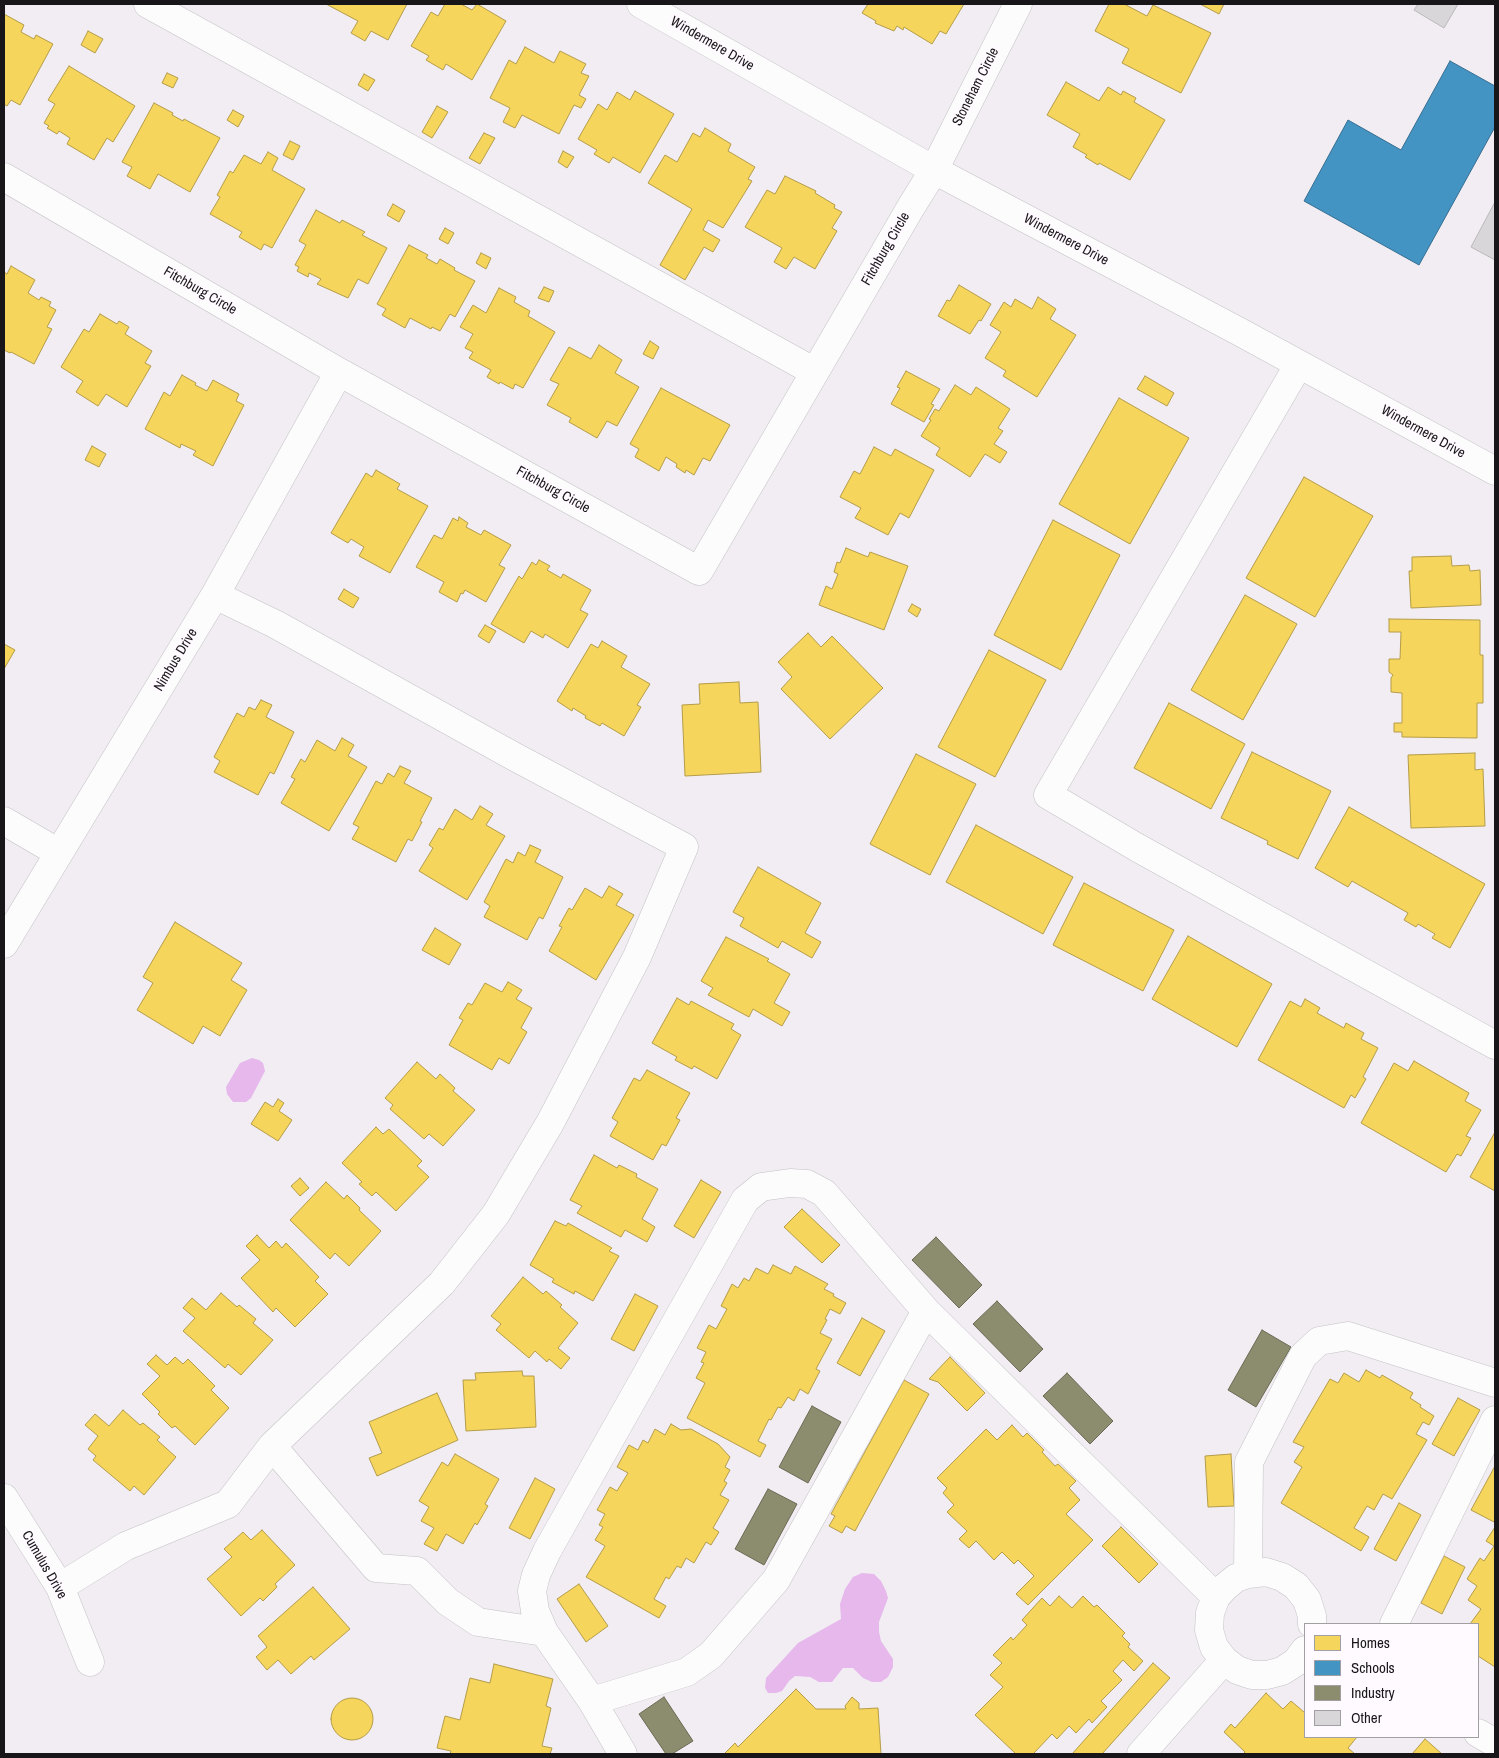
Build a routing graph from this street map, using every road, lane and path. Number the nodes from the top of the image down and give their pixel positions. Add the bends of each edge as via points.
1 (148, 4) edge
2 (640, 4) edge
3 (1018, 4) edge
4 (934, 170) junction
5 (4, 177) edge
6 (1299, 364) junction
7 (339, 372) junction
8 (815, 372) junction
9 (1495, 471) edge
10 (215, 595) junction
11 (4, 821) edge
12 (59, 853) junction
13 (4, 944) edge
14 (1495, 1045) edge
15 (926, 1311) junction
16 (1495, 1383) edge
17 (1495, 1420) edge
18 (272, 1446) junction
19 (4, 1498) edge
20 (1248, 1574) junction
21 (60, 1587) junction
22 (1216, 1597) junction
23 (1312, 1623) edge
24 (1394, 1623) edge
25 (544, 1632) junction
26 (1304, 1651) edge
27 (1224, 1660) junction
28 (90, 1662) dead end
29 (592, 1701) junction
30 (1479, 1734) edge
31 (1495, 1742) edge
32 (1145, 1753) edge
33 (624, 1754) edge

1 - 8 street
2 - 4 street, Windermere Drive
3 - 4 street, Stoneham Circle
4 - 6 street, Windermere Drive
4 - 8 street, Fitchburg Circle
5 - 7 street, Fitchburg Circle
6 - 9 street, Windermere Drive
6 - 14 street via 1048,796
7 - 8 street, Fitchburg Circle via 699,571
7 - 10 street, Nimbus Drive
10 - 12 street, Nimbus Drive
10 - 18 street via 275,624 515,758 684,847 637,957 550,1122 496,1214 442,1283
11 - 12 street
12 - 13 street, Nimbus Drive
15 - 22 street
15 - 25 street via 824,1193 807,1184 790,1183 761,1187 745,1200 547,1551 532,1591 535,1611
15 - 29 street via 776,1580 710,1655 687,1672
16 - 20 street via 1348,1336 1319,1341 1303,1356 1249,1462
17 - 24 street
18 - 21 street via 228,1504 126,1546
18 - 25 street via 376,1568 418,1570 448,1602 478,1622
19 - 21 street, Cumulus Drive
20 - 22 street via 1236,1578
20 - 23 street via 1266,1572 1296,1586 1307,1600
21 - 28 street, Cumulus Drive
22 - 27 street via 1210,1613 1210,1630 1214,1646
25 - 29 street
26 - 27 street via 1296,1662 1282,1671 1267,1675 1237,1670
27 - 32 street
29 - 33 street
30 - 31 street

